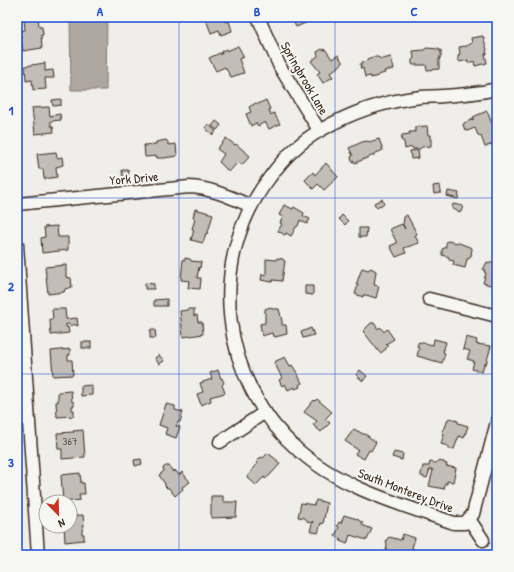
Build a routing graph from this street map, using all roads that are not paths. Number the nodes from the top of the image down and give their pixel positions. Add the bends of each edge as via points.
1 (258, 17) edge
2 (497, 89) edge
3 (319, 130) junction
4 (17, 204) edge
5 (251, 206) junction
6 (17, 245) edge
7 (429, 299) dead end
8 (497, 316) edge
9 (265, 412) junction
10 (497, 422) edge
11 (220, 442) dead end
12 (469, 519) junction
13 (483, 540) dead end
14 (38, 555) edge

1 - 3 street, Springbrook Lane via 280,67
2 - 3 street, South Monterey Drive via 385,103 364,109
3 - 5 street, South Monterey Drive via 276,169
4 - 5 street, York Drive via 189,187 217,192
5 - 9 street, South Monterey Drive via 239,235 231,268 230,320 242,370
6 - 14 street
7 - 8 street
9 - 11 street
9 - 12 street, South Monterey Drive via 271,422 300,452 321,468 350,484 454,523
10 - 12 street via 473,514
12 - 13 street

